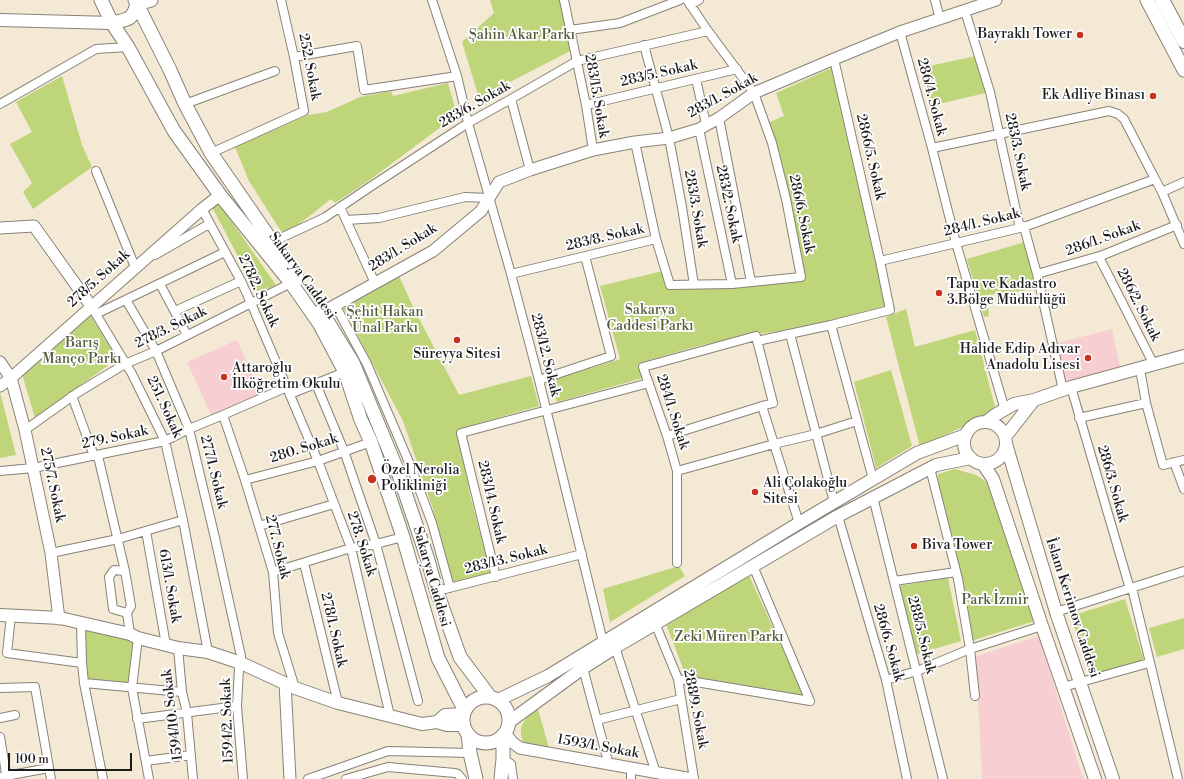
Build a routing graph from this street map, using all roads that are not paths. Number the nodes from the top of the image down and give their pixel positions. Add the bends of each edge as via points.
1 (102, 0) edge
2 (151, 0) edge
3 (281, 0) edge
4 (432, 0) edge
5 (564, 0) edge
6 (680, 0) edge
7 (699, 0) edge
8 (934, 0) edge
9 (996, 0) edge
10 (1147, 0) edge
11 (1162, 0) edge
12 (136, 2) edge
13 (689, 2) edge
14 (965, 11) junction
15 (940, 19) junction
16 (0, 20) edge
17 (112, 23) junction
18 (570, 30) junction
19 (708, 31) junction
20 (900, 32) junction
21 (1184, 41) edge
22 (644, 45) junction
23 (128, 47) junction
24 (294, 57) junction
25 (834, 59) junction
26 (577, 61) junction
27 (737, 69) junction
28 (275, 70) dead end
29 (1184, 70) edge
30 (457, 76) junction
31 (696, 79) junction
32 (656, 88) junction
33 (754, 93) junction
34 (511, 99) junction
35 (0, 104) edge
36 (185, 104) junction
37 (586, 104) junction
38 (719, 118) junction
39 (468, 123) junction
40 (702, 127) junction
41 (1000, 134) junction
42 (670, 138) junction
43 (635, 142) junction
44 (932, 148) junction
45 (593, 150) junction
46 (211, 153) junction
47 (530, 170) junction
48 (96, 171) dead end
49 (1155, 178) junction
50 (1184, 182) edge
51 (1162, 192) junction
52 (220, 195) junction
53 (489, 198) junction
54 (340, 207) junction
55 (202, 209) junction
56 (346, 220) junction
57 (209, 224) junction
58 (1177, 225) junction
59 (1024, 227) junction
60 (0, 228) edge
61 (656, 239) junction
62 (272, 242) junction
63 (956, 243) junction
64 (1184, 244) edge
65 (225, 252) junction
66 (585, 256) junction
67 (1099, 257) junction
68 (880, 262) junction
69 (135, 267) junction
70 (511, 274) junction
71 (1037, 274) junction
72 (241, 281) junction
73 (751, 282) junction
74 (291, 283) junction
75 (375, 283) junction
76 (160, 284) junction
77 (732, 284) junction
78 (694, 285) junction
79 (126, 300) junction
80 (251, 303) junction
81 (335, 305) junction
82 (94, 310) junction
83 (175, 311) junction
84 (322, 312) junction
85 (831, 325) junction
86 (790, 334) junction
87 (188, 335) junction
88 (757, 342) junction
89 (156, 351) junction
90 (1184, 356) edge
91 (0, 362) edge
92 (125, 364) junction
93 (1154, 365) junction
94 (1140, 369) junction
95 (345, 372) junction
96 (11, 378) junction
97 (539, 380) junction
98 (649, 383) junction
99 (316, 384) junction
100 (0, 386) edge
101 (1067, 388) junction
102 (289, 390) junction
103 (72, 396) junction
104 (1034, 400) junction
105 (1146, 403) junction
106 (762, 406) junction
107 (546, 410) junction
108 (1005, 410) junction
109 (223, 415) junction
110 (1079, 418) junction
111 (857, 421) junction
112 (986, 422) junction
113 (189, 428) junction
114 (25, 430) junction
115 (816, 434) junction
116 (966, 435) junction
117 (667, 436) junction
118 (165, 441) junction
119 (1006, 441) junction
120 (371, 442) junction
121 (774, 444) junction
122 (344, 451) junction
123 (96, 456) junction
124 (970, 458) junction
125 (318, 460) junction
126 (1184, 460) edge
127 (1174, 462) junction
128 (983, 464) junction
129 (33, 468) junction
130 (930, 468) junction
131 (0, 471) edge
132 (677, 471) junction
133 (873, 479) junction
134 (245, 480) junction
135 (1184, 489) edge
136 (873, 497) junction
137 (834, 502) junction
138 (334, 504) junction
139 (838, 516) junction
140 (184, 520) junction
141 (799, 523) junction
142 (259, 526) junction
143 (146, 531) junction
144 (403, 536) junction
145 (118, 539) junction
146 (376, 544) junction
147 (351, 548) junction
148 (51, 553) junction
149 (582, 554) junction
150 (304, 563) junction
151 (677, 563) dead end
152 (753, 566) junction
153 (125, 571) junction
154 (1184, 571) edge
155 (273, 572) junction
156 (956, 572) junction
157 (496, 577) junction
158 (894, 581) junction
159 (450, 588) junction
160 (1131, 589) junction
161 (437, 592) junction
162 (1056, 612) junction
163 (127, 613) junction
164 (5, 615) edge
165 (60, 619) junction
166 (81, 622) junction
167 (655, 623) junction
168 (1042, 626) junction
169 (134, 636) junction
170 (603, 642) junction
171 (172, 646) junction
172 (615, 647) junction
173 (970, 649) junction
174 (208, 652) junction
175 (82, 663) junction
176 (242, 663) junction
177 (1149, 663) junction
178 (583, 668) junction
179 (916, 671) junction
180 (678, 679) junction
181 (886, 680) junction
182 (1080, 682) junction
183 (84, 683) junction
184 (290, 685) junction
185 (1063, 686) junction
186 (0, 688) edge
187 (132, 688) junction
188 (182, 692) junction
189 (975, 696) dead end
190 (494, 698) junction
191 (681, 699) junction
192 (418, 701) dead end
193 (338, 703) junction
194 (237, 706) junction
195 (636, 710) junction
196 (187, 713) junction
197 (15, 715) dead end
198 (390, 716) junction
199 (0, 718) edge
200 (137, 719) junction
201 (597, 720) junction
202 (465, 721) junction
203 (506, 730) junction
204 (0, 737) edge
205 (470, 753) junction
206 (191, 755) junction
207 (503, 759) junction
208 (146, 761) junction
209 (609, 765) junction
210 (49, 768) junction
211 (656, 773) junction
212 (631, 774) edge
213 (365, 776) edge
214 (5, 777) edge
215 (51, 779) edge
216 (103, 779) edge
217 (149, 779) edge
218 (193, 779) edge
219 (243, 779) edge
220 (290, 779) edge
221 (308, 779) edge
222 (346, 779) edge
223 (462, 779) edge
224 (476, 779) edge
225 (501, 779) edge
226 (513, 779) edge
227 (693, 779) edge
228 (907, 779) edge
229 (943, 779) edge
230 (1096, 779) edge
231 (1114, 779) edge
232 (1178, 779) edge

1 - 17 main road, Sakarya Caddesi
2 - 12 main road
3 - 24 street, 252. Sokak
4 - 30 street, 283/12. Sokak
5 - 18 street, 283/15. Sokak
6 - 18 street via 620,23
7 - 13 street
8 - 15 street
9 - 14 street, 283/1. Sokak
10 - 29 main road
11 - 21 highway
12 - 17 main road via 131,17
12 - 36 main road, Sakarya Caddesi
13 - 19 street, 286/6. Sokak
14 - 15 street, 283/1. Sokak
14 - 41 street, 283/3. Sokak
15 - 20 street, 283/1. Sokak
16 - 17 main road
17 - 23 main road, Sakarya Caddesi
18 - 26 street, 283/15. Sokak
19 - 22 street, 283/6. Sokak
19 - 27 street, 286/6. Sokak
20 - 25 street, 283/1. Sokak
20 - 44 street, 286/4. Sokak
22 - 26 street, 283/6. Sokak
22 - 32 street, 283/3. Sokak
23 - 35 street via 96,50
23 - 52 main road, Sakarya Caddesi via 174,132
24 - 30 street via 357,46 364,90
24 - 46 street, 252. Sokak via 304,111
25 - 33 street, 283/1. Sokak
25 - 68 street, 2866/5. Sokak
26 - 34 street, 283/6. Sokak
26 - 37 street, 283/15. Sokak
27 - 31 street, 283/5. Sokak
27 - 33 street, 286/6. Sokak
28 - 36 street
30 - 39 street, 283/12. Sokak
31 - 32 street, 283/5. Sokak
31 - 40 street, 283/2. Sokak
32 - 37 street, 283/5. Sokak
32 - 42 street, 283/3. Sokak
33 - 38 street, 283/1. Sokak
33 - 73 street, 286/6. Sokak via 772,143 801,277
34 - 39 street, 283/6. Sokak
34 - 47 street
36 - 46 main road, Sakarya Caddesi
37 - 45 street, 283/15. Sokak
38 - 40 street, 283/1. Sokak
38 - 73 street
39 - 53 street, 283/12. Sokak
39 - 54 street, 283/6. Sokak
40 - 42 street, 283/1. Sokak
40 - 77 street, 283/2. Sokak
41 - 44 street, 286/4. Sokak
41 - 49 street, 286/4. Sokak via 1109,111 1118,114 1124,120
41 - 59 street, 283/3. Sokak via 1019,224
42 - 43 street, 283/1. Sokak
42 - 78 street, 283/3. Sokak
43 - 45 street, 283/1. Sokak
43 - 61 street, 283/8. Sokak
44 - 63 street
45 - 47 street, 283/1. Sokak
46 - 62 main road, Sakarya Caddesi
47 - 53 street, 283/1. Sokak via 499,182
48 - 69 street
49 - 51 street
49 - 59 street, 284/1. Sokak
50 - 51 street
51 - 58 street
52 - 55 street, 278/5. Sokak
52 - 74 main road, Sakarya Caddesi
53 - 56 street, 283/1. Sokak via 465,197 379,218
53 - 70 street, 283/12. Sokak
53 - 75 street, 283/1. Sokak via 481,211 432,251
54 - 56 street
54 - 62 street, 283/6. Sokak via 324,218
55 - 57 street, 278/2. Sokak
55 - 69 street, 278/5. Sokak
56 - 75 street
57 - 65 street, 278/2. Sokak
57 - 69 street
58 - 64 street
58 - 67 street, 286/1. Sokak
59 - 63 street, 284/1. Sokak
59 - 71 street, 283/3. Sokak
60 - 82 street, 251. Sokak via 34,226
61 - 66 street, 283/8. Sokak
61 - 78 street, 286/6. Sokak via 670,285
62 - 84 main road, Sakarya Caddesi
63 - 68 street, 284/1. Sokak
63 - 108 street
65 - 72 street, 278/2. Sokak
65 - 76 street, 278/5. Sokak
66 - 70 street, 283/8. Sokak
66 - 97 street via 611,356
67 - 71 street, 286/1. Sokak
67 - 93 street, 286/2. Sokak
68 - 85 street via 890,310
69 - 82 street, 278/5. Sokak
70 - 97 street, 283/12. Sokak
71 - 101 street, 283/3. Sokak
72 - 80 street, 278/2. Sokak
72 - 83 street
73 - 77 street, 286/6. Sokak
74 - 80 street, 278/3. Sokak
74 - 95 main road, Sakarya Caddesi via 319,323
75 - 81 street, 283/1. Sokak
76 - 79 street, 278/5. Sokak
76 - 83 street
77 - 78 street, 286/6. Sokak
79 - 82 street, 278/5. Sokak
79 - 89 street, 277/1. Sokak
80 - 87 street, 278/3. Sokak
80 - 102 street, 278/2. Sokak
81 - 84 street, 283/1. Sokak
81 - 159 street via 367,364 411,467 432,523
82 - 92 street, 251. Sokak
82 - 96 street, 278/5. Sokak
83 - 87 street
84 - 161 main road, Sakarya Caddesi via 353,363 398,472
85 - 86 street
85 - 111 street
86 - 88 street
86 - 115 street
87 - 89 street, 278/3. Sokak
88 - 98 street, 284/1. Sokak via 756,336 644,367
88 - 106 street via 773,403
89 - 92 street, 278/3. Sokak
89 - 113 street, 277/1. Sokak
90 - 93 main road
91 - 96 street, 275/7. Sokak
92 - 103 street, 278/3. Sokak
92 - 118 street, 251. Sokak
93 - 94 main road
94 - 101 main road
94 - 105 street
95 - 99 street, 279. Sokak
95 - 120 main road, Sakarya Caddesi
96 - 100 street, 278/5. Sokak
96 - 114 street, 275/7. Sokak
97 - 107 street, 283/12. Sokak
98 - 107 street
98 - 117 street, 284/1. Sokak
99 - 102 street, 279. Sokak
99 - 122 street
101 - 104 main road
101 - 110 street, 286/3. Sokak
102 - 109 street, 279. Sokak
102 - 125 street, 278. Sokak
103 - 114 street, 278/3. Sokak
103 - 123 street
104 - 108 main road via 1014,404
104 - 119 main road
105 - 110 street
105 - 127 street via 1162,465
106 - 117 street
106 - 121 street
107 - 149 street, 283/12. Sokak
107 - 157 street, 283/14. Sokak via 462,433
108 - 112 main road
109 - 113 street, 279. Sokak
109 - 134 street, 277. Sokak
110 - 160 street, 286/3. Sokak
111 - 115 street
111 - 133 street
112 - 116 main road via 971,428
112 - 119 main road via 998,427
113 - 118 street, 279. Sokak
113 - 176 street, 277/1. Sokak
114 - 129 street, 275/7. Sokak
115 - 121 street
115 - 137 street
116 - 124 main road via 965,447
116 - 133 main road via 917,453
117 - 132 street, 284/1. Sokak
118 - 123 street, 279. Sokak
118 - 140 street, 251. Sokak
119 - 128 main road via 1002,457 990,464
119 - 162 main road, İslam Kerimov Caddesi
120 - 122 street, 280. Sokak
120 - 144 main road, Sakarya Caddesi
121 - 132 street
121 - 141 street
122 - 125 street, 280. Sokak
122 - 146 street
123 - 129 street, 279. Sokak
123 - 145 street
124 - 128 main road
124 - 130 main road
125 - 134 street, 280. Sokak
125 - 138 street, 278. Sokak
126 - 127 street
127 - 135 street
128 - 168 main road via 993,479
129 - 131 street, 279. Sokak
129 - 148 street, 275/7. Sokak
130 - 136 main road
130 - 156 street
132 - 151 street, 284/1. Sokak
133 - 137 main road
134 - 142 street, 277. Sokak
136 - 139 main road
136 - 158 street, 288/5. Sokak
137 - 139 main road
137 - 141 main road
138 - 142 street
138 - 147 street, 278. Sokak
139 - 152 main road
139 - 181 street, 286/6. Sokak
140 - 143 street
140 - 174 street, 251. Sokak
141 - 170 main road
142 - 155 street, 277. Sokak
143 - 145 street
143 - 171 street, 613/1. Sokak
144 - 146 street
144 - 202 main road, Sakarya Caddesi via 438,658
145 - 148 street
145 - 153 street
146 - 147 street
146 - 192 street
147 - 150 street
147 - 198 street, 278. Sokak
148 - 165 street, 275/7. Sokak
149 - 157 street, 283/13. Sokak
149 - 170 street, 283/12. Sokak
150 - 155 street
150 - 193 street, 278/1. Sokak
152 - 167 main road
152 - 180 street via 810,701
153 - 163 street via 131,606
153 - 163 street via 114,570 109,577 113,609
154 - 160 street
155 - 184 street, 277. Sokak via 278,633
156 - 158 street
156 - 173 street
157 - 159 street, 283/13. Sokak
158 - 179 street, 288/5. Sokak
159 - 161 street, 283/13. Sokak
160 - 162 street
160 - 177 street, 286/3. Sokak
161 - 190 main road, Sakarya Caddesi via 460,657
162 - 182 main road, İslam Kerimov Caddesi
163 - 169 street
164 - 165 main road
164 - 175 street via 7,653
165 - 166 main road
166 - 169 main road
166 - 175 street
167 - 172 main road
167 - 180 street, 288/9. Sokak
168 - 173 street
168 - 185 main road
169 - 171 main road
169 - 187 street
170 - 190 main road via 548,676
171 - 174 main road
171 - 188 street, 1594/10. Sokak
172 - 178 main road
172 - 195 street
173 - 179 street
173 - 189 street
174 - 176 main road
175 - 183 street
176 - 184 main road
176 - 194 street, 1594/2. Sokak via 239,668
177 - 182 street
177 - 232 street, 286/3. Sokak
178 - 201 street
178 - 203 main road
179 - 181 street
179 - 229 street, 288/5. Sokak
180 - 191 street, 288/9. Sokak
181 - 228 street, 286/6. Sokak
182 - 185 street
182 - 231 main road, İslam Kerimov Caddesi
183 - 187 street
183 - 216 street
184 - 193 main road
184 - 220 street
185 - 230 main road
186 - 210 street via 35,687
187 - 188 street
187 - 200 street
188 - 196 street, 1594/10. Sokak
190 - 202 main road via 480,698 471,702
190 - 203 main road via 506,708
191 - 195 street
191 - 227 street, 288/9. Sokak
193 - 198 main road
194 - 196 street
194 - 219 street, 1594/2. Sokak
195 - 201 street
195 - 211 street
196 - 200 street
196 - 206 street, 1594/10. Sokak
197 - 199 street
198 - 202 main road via 422,724 438,722 445,715
200 - 208 street
201 - 209 street
202 - 203 main road via 472,738 482,742 493,741
202 - 205 main road
203 - 207 main road
203 - 209 street, 1593/1. Sokak via 512,742 520,748
204 - 214 street
205 - 221 street via 388,751
205 - 224 main road
206 - 208 street
206 - 218 street, 1594/10. Sokak
207 - 225 main road
207 - 226 street via 511,764
208 - 217 street
209 - 212 street, 1593/1. Sokak
210 - 214 street
210 - 215 street
211 - 212 street, 1593/1. Sokak
211 - 227 street, 1593/1. Sokak
213 - 222 street
213 - 223 street via 388,767 455,773

